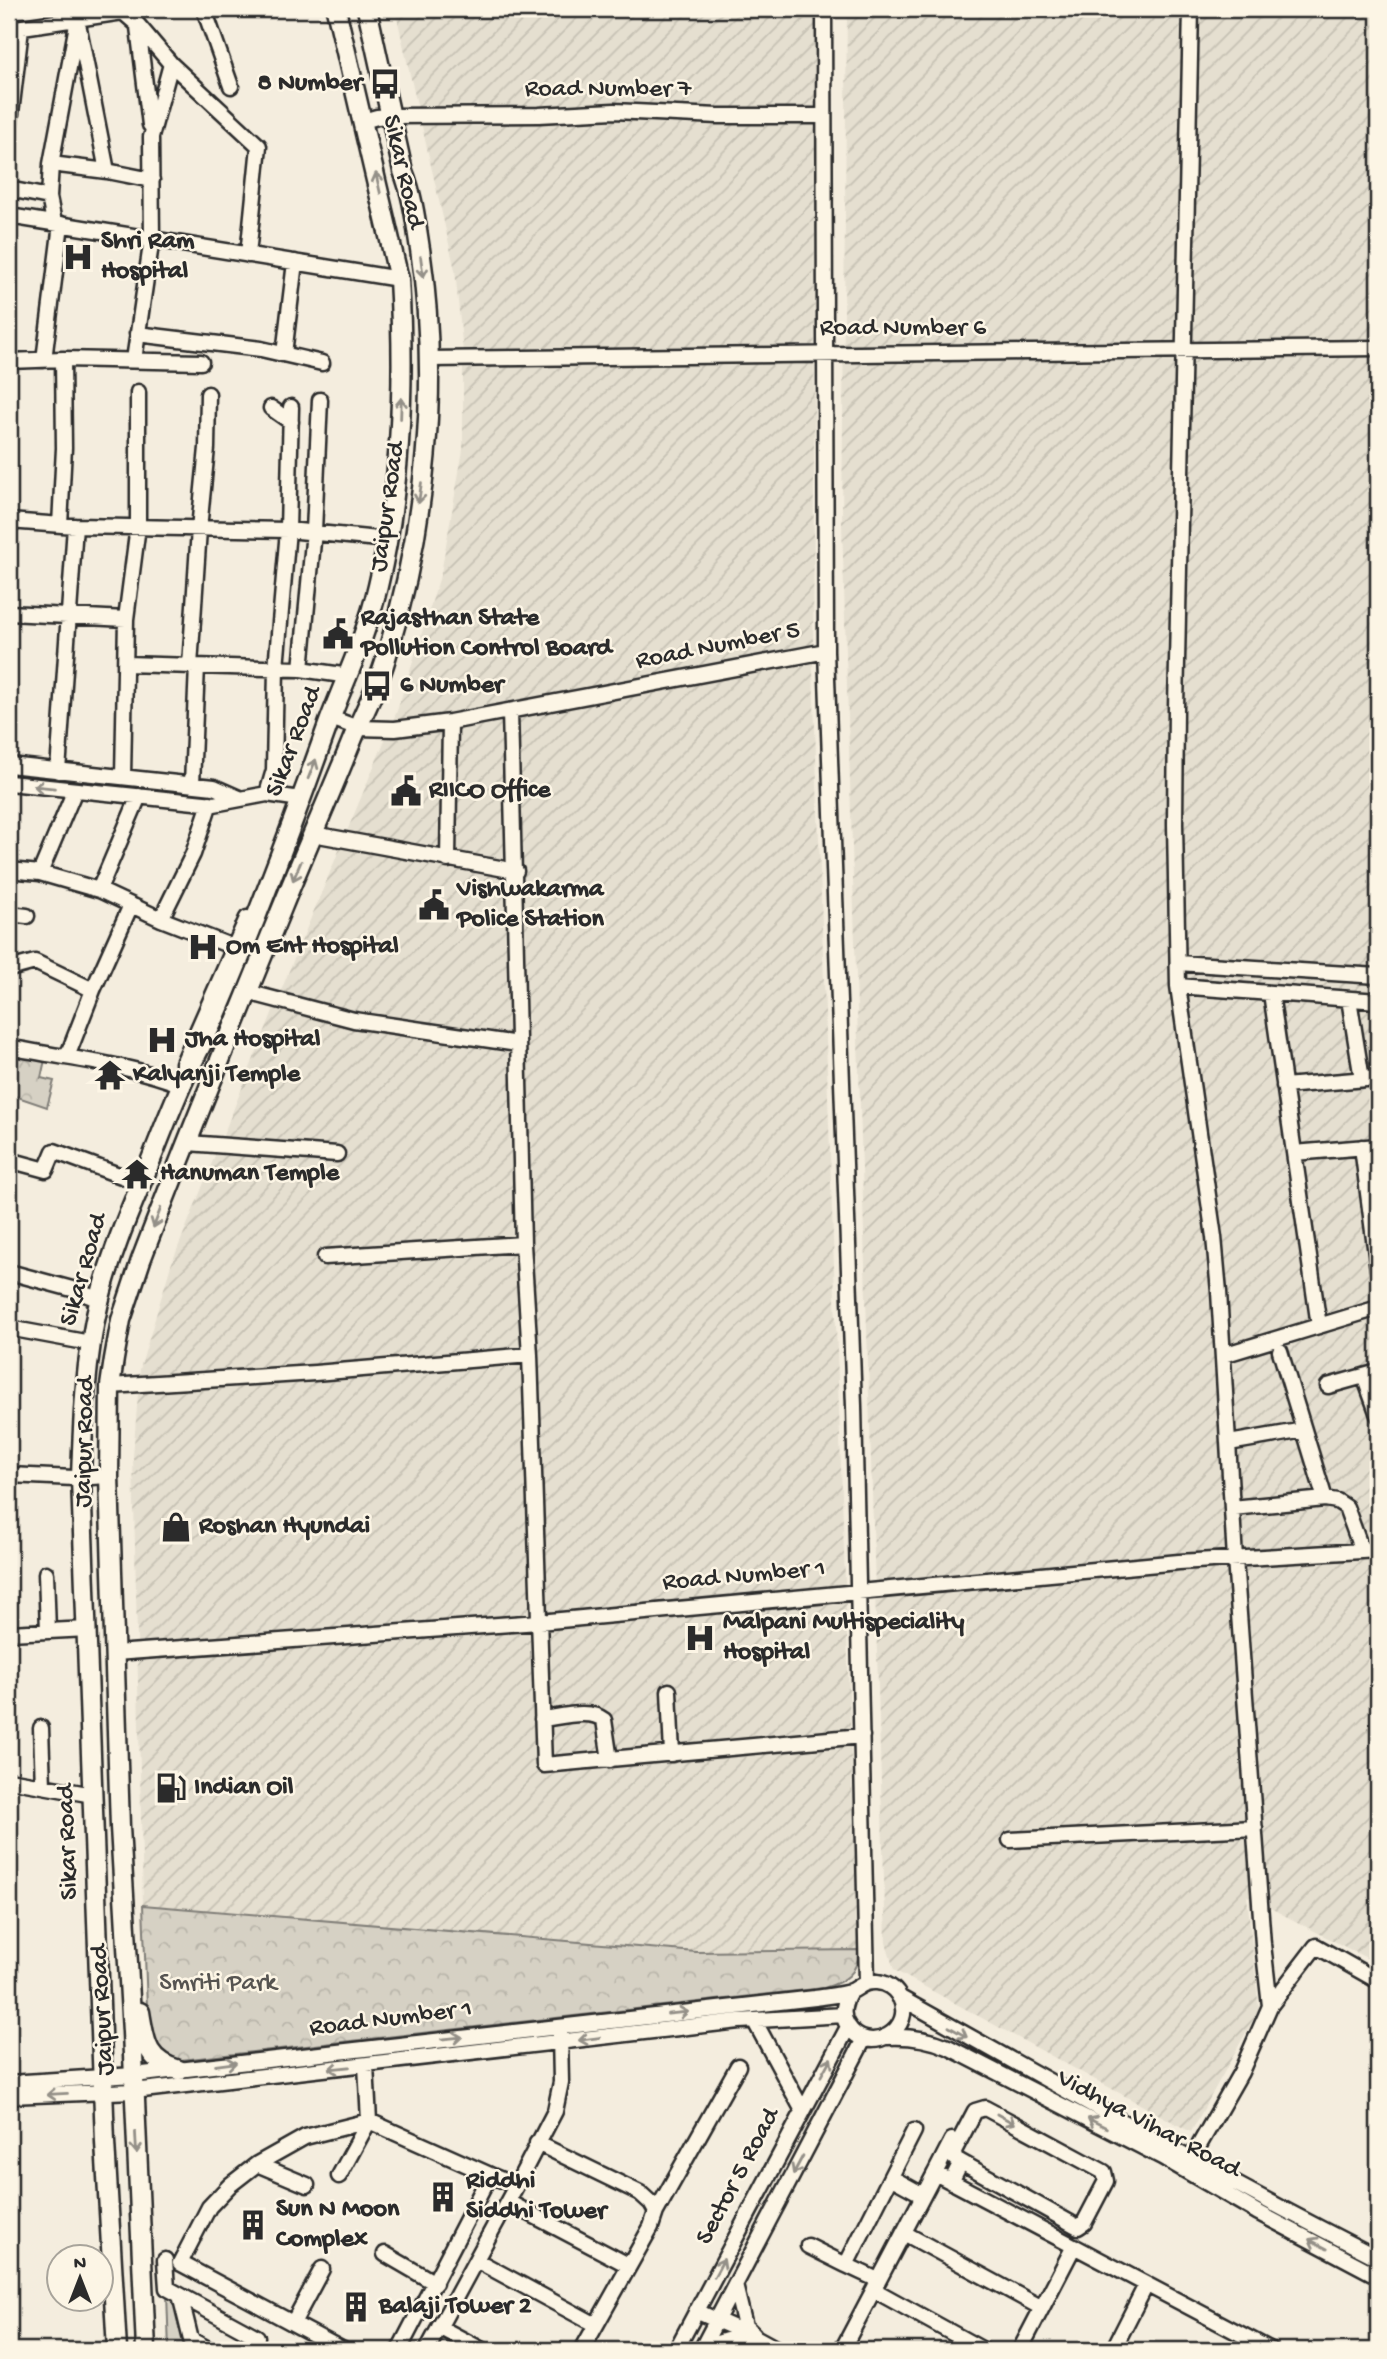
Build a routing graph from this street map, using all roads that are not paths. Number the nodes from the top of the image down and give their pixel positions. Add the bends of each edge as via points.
1 (139, 9) edge
2 (204, 9) edge
3 (336, 9) edge
4 (367, 9) edge
5 (824, 9) edge
6 (1191, 9) edge
7 (123, 10) edge
8 (78, 19) junction
9 (138, 25) junction
10 (15, 29) edge
11 (171, 64) junction
12 (231, 86) dead end
13 (391, 116) junction
14 (824, 116) junction
15 (363, 121) junction
16 (9, 130) edge
17 (151, 137) junction
18 (51, 164) junction
19 (107, 171) junction
20 (152, 180) junction
21 (9, 189) edge
22 (49, 197) junction
23 (9, 216) edge
24 (58, 223) junction
25 (152, 238) junction
26 (248, 255) junction
27 (295, 262) junction
28 (399, 279) junction
29 (137, 334) junction
30 (1378, 348) edge
31 (1185, 351) junction
32 (825, 354) junction
33 (284, 355) junction
34 (63, 359) junction
35 (428, 359) junction
36 (44, 360) junction
37 (134, 360) junction
38 (9, 361) edge
39 (201, 362) dead end
40 (322, 363) dead end
41 (138, 392) dead end
42 (208, 394) dead end
43 (320, 400) dead end
44 (271, 408) dead end
45 (9, 521) edge
46 (67, 525) junction
47 (138, 526) junction
48 (198, 528) junction
49 (288, 530) junction
50 (314, 531) junction
51 (388, 540) junction
52 (9, 613) edge
53 (68, 616) junction
54 (126, 620) junction
55 (826, 651) junction
56 (125, 664) junction
57 (194, 666) junction
58 (276, 668) junction
59 (302, 669) junction
60 (349, 676) junction
61 (510, 711) junction
62 (331, 718) junction
63 (450, 722) junction
64 (358, 728) junction
65 (9, 765) edge
66 (58, 771) junction
67 (125, 778) junction
68 (9, 783) edge
69 (192, 785) junction
70 (75, 790) junction
71 (267, 794) junction
72 (131, 796) junction
73 (239, 798) junction
74 (300, 799) junction
75 (210, 803) junction
76 (313, 834) junction
77 (448, 860) junction
78 (9, 870) edge
79 (516, 872) junction
80 (40, 873) junction
81 (99, 890) junction
82 (131, 905) junction
83 (9, 914) edge
84 (27, 916) dead end
85 (161, 919) junction
86 (238, 949) junction
87 (1178, 963) junction
88 (9, 970) edge
89 (1378, 976) edge
90 (1178, 986) junction
91 (93, 990) junction
92 (247, 992) junction
93 (1271, 993) junction
94 (1349, 999) junction
95 (1378, 1001) edge
96 (518, 1044) junction
97 (9, 1047) edge
98 (66, 1057) junction
99 (1378, 1078) edge
100 (1362, 1079) junction
101 (178, 1083) junction
102 (1284, 1086) junction
103 (188, 1143) junction
104 (1378, 1146) edge
105 (1362, 1147) junction
106 (1294, 1153) junction
107 (337, 1154) dead end
108 (9, 1160) edge
109 (137, 1184) junction
110 (1374, 1202) edge
111 (523, 1244) junction
112 (1377, 1247) edge
113 (325, 1257) dead end
114 (1378, 1270) edge
115 (9, 1272) edge
116 (96, 1298) junction
117 (1378, 1308) edge
118 (1319, 1326) junction
119 (9, 1328) edge
120 (87, 1343) junction
121 (1280, 1351) dead end
122 (1223, 1354) junction
123 (530, 1355) junction
124 (1371, 1374) edge
125 (110, 1386) junction
126 (1328, 1386) dead end
127 (1378, 1415) edge
128 (1304, 1430) junction
129 (1229, 1443) junction
130 (9, 1475) edge
131 (109, 1476) junction
132 (78, 1478) junction
133 (1325, 1499) junction
134 (1232, 1508) junction
135 (1378, 1550) edge
136 (1362, 1551) junction
137 (1235, 1559) junction
138 (46, 1573) dead end
139 (858, 1591) junction
140 (539, 1622) junction
141 (84, 1629) junction
142 (48, 1631) junction
143 (9, 1633) edge
144 (115, 1653) junction
145 (669, 1691) dead end
146 (542, 1719) junction
147 (41, 1728) dead end
148 (862, 1736) junction
149 (672, 1754) junction
150 (610, 1760) junction
151 (9, 1780) edge
152 (43, 1786) junction
153 (90, 1794) junction
154 (1255, 1828) junction
155 (1010, 1840) dead end
156 (1378, 1981) edge
157 (867, 1982) junction
158 (851, 1991) junction
159 (900, 1997) junction
160 (130, 2003) junction
161 (1270, 2006) junction
162 (754, 2020) junction
163 (846, 2021) junction
164 (559, 2026) junction
165 (888, 2037) junction
166 (864, 2039) junction
167 (560, 2043) junction
168 (366, 2065) junction
169 (737, 2066) dead end
170 (179, 2070) junction
171 (9, 2083) edge
172 (102, 2083) junction
173 (134, 2083) junction
174 (9, 2096) edge
175 (973, 2099) dead end
176 (802, 2109) junction
177 (369, 2121) junction
178 (914, 2131) dead end
179 (537, 2143) junction
180 (961, 2162) junction
181 (257, 2164) junction
182 (1188, 2165) junction
183 (935, 2173) junction
184 (490, 2175) junction
185 (339, 2176) dead end
186 (892, 2178) junction
187 (951, 2182) junction
188 (307, 2185) dead end
189 (516, 2186) junction
190 (923, 2195) junction
191 (508, 2202) junction
192 (1033, 2202) junction
193 (1048, 2210) junction
194 (656, 2212) junction
195 (1024, 2220) junction
196 (1039, 2228) junction
197 (904, 2233) junction
198 (808, 2246) dead end
199 (1074, 2246) junction
200 (141, 2254) junction
201 (385, 2254) dead end
202 (1378, 2258) edge
203 (476, 2260) junction
204 (172, 2262) junction
205 (628, 2264) junction
206 (846, 2264) junction
207 (322, 2269) dead end
208 (1378, 2276) edge
209 (435, 2283) junction
210 (735, 2285) junction
211 (876, 2285) junction
212 (1146, 2285) junction
213 (180, 2295) junction
214 (1042, 2308) junction
215 (696, 2311) junction
216 (716, 2321) junction
217 (293, 2323) junction
218 (596, 2325) junction
219 (439, 2327) junction
220 (757, 2338) junction
221 (701, 2349) edge
222 (1116, 2349) edge
223 (117, 2350) edge
224 (146, 2350) edge
225 (210, 2350) edge
226 (248, 2350) edge
227 (343, 2350) edge
228 (399, 2350) edge
229 (427, 2350) edge
230 (482, 2350) edge
231 (582, 2350) edge
232 (676, 2350) edge
233 (779, 2350) edge
234 (842, 2350) edge
235 (983, 2350) edge
236 (1020, 2350) edge
237 (1271, 2350) edge

1 - 7 street
2 - 12 street
3 - 15 main road, Sikar Road
4 - 13 main road, Jaipur Road
5 - 14 street
6 - 31 street
7 - 8 street
7 - 9 street
8 - 10 street
8 - 18 street
8 - 19 street
9 - 11 street
9 - 17 street
10 - 16 street
11 - 17 street
11 - 26 street via 259,146
13 - 14 street, Road Number 7 via 614,111
13 - 15 street, Road Number 7
13 -> 35 main road, Jaipur Road via 410,187 429,329
14 - 32 street
28 -> 15 main road, Sikar Road
17 - 20 street
18 - 19 street
18 - 22 street
19 - 20 street
20 - 25 street
21 - 22 street
22 - 24 street
23 - 24 street
24 - 25 street
24 - 36 street
25 - 26 street
25 - 29 street
26 - 27 street
27 - 28 street
27 - 33 street
51 -> 28 main road, Sikar Road via 400,447
29 - 33 street
29 - 37 street
30 - 31 street, Road Number 6
31 - 32 street, Road Number 6
31 - 87 street via 1175,747
32 - 35 street, Road Number 6
32 - 55 street
33 - 40 street
34 - 36 street
34 - 37 street
34 - 46 street
35 -> 64 main road, Jaipur Road via 422,476 407,574 386,659
36 - 38 street
37 - 39 street
41 - 47 street
42 - 48 street
43 - 50 street
44 - 49 street via 291,415
45 - 46 street
46 - 47 street
46 - 53 street
47 - 48 street
47 - 54 street
48 - 49 street
48 - 57 street
49 - 50 street
49 - 58 street
50 - 51 street
50 - 59 street
51 - 60 main road, Sikar Road
52 - 53 street
53 - 54 street
53 - 66 street
54 - 56 street
55 - 61 street, Road Number 5
55 - 139 street
56 - 57 street
56 - 67 street
57 - 58 street
57 - 69 street
58 - 59 street
58 - 71 street via 274,770
59 - 60 street
60 - 62 main road, Sikar Road
61 - 63 street, Road Number 5
61 - 79 street
62 - 64 street, Road Number 5
74 -> 62 main road, Sikar Road
63 - 64 street, Road Number 5
63 - 77 street
64 - 76 main road, Jaipur Road
65 - 66 street
66 - 67 street
67 - 69 street
67 - 72 street
70 -> 68 street
69 - 73 street via 214,787
70 - 72 street
70 - 80 street
71 - 73 street
71 - 74 street
72 - 75 street
72 - 81 street
73 - 75 street
74 - 86 main road, Sikar Road
75 - 85 street via 193,854
76 - 77 street
76 -> 92 main road, Jaipur Road
77 - 79 street
78 - 80 street
79 - 96 street
80 - 81 street
81 - 82 street
82 - 85 street
82 - 91 street
83 - 84 street
85 - 86 street
86 - 101 main road, Sikar Road via 219,1008
87 - 89 street
87 - 90 street
88 - 91 street via 35,962
90 - 93 street
90 - 122 street via 1214,1237
91 - 98 street
92 - 96 street via 354,1020
92 - 103 main road, Jaipur Road
93 - 94 street
93 - 102 street
94 - 95 street
94 - 100 street
96 - 111 street
97 - 98 street
98 - 101 street
99 - 100 street
100 - 102 street
101 - 109 main road, Sikar Road
102 - 106 street
103 - 107 street
103 -> 125 main road, Jaipur Road via 124,1310
104 - 105 street
105 - 106 street
105 - 110 street
106 - 118 street
108 - 109 street via 46,1170 54,1151
109 - 116 main road, Sikar Road
110 - 112 street
111 - 113 street
111 - 123 street
112 - 114 street
115 - 116 street
116 - 120 main road, Sikar Road
117 - 118 street
118 - 122 street
119 - 120 street
120 - 132 main road, Sikar Road
121 - 128 street
122 - 129 street
123 - 125 street
123 - 140 street
124 - 126 street
124 - 127 street
125 - 131 main road, Jaipur Road
128 - 129 street
128 - 133 street
129 - 134 street
130 - 132 street
131 - 132 street
131 - 144 main road, Jaipur Road
132 - 141 main road, Sikar Road
133 - 134 street
133 - 136 street via 1346,1507
134 - 137 street
135 - 136 street, Road Number 1
136 - 137 street, Road Number 1
137 - 139 street, Road Number 1
137 - 154 street
138 - 142 street
139 - 140 street, Road Number 1
139 - 148 street
140 - 144 street, Road Number 1
140 - 146 street
141 - 142 street
141 - 153 main road, Sikar Road
142 - 143 street
144 - 160 main road, Jaipur Road
145 - 149 street
146 - 150 street via 600,1717
146 - 150 street via 544,1765
147 - 152 street
148 - 149 street
148 - 157 street
149 - 150 street
151 - 152 street
152 - 153 street
153 - 172 main road, Sikar Road
154 - 155 street
154 - 161 street
156 - 161 street via 1316,1946
157 - 158 street
157 - 159 street via 886,1984
158 - 163 street via 845,2002
164 -> 158 street, Road Number 1
159 - 165 street via 902,2016
159 -> 182 street, Vidhya Vihar Road
160 - 170 main road via 140,2009 152,2056
160 - 173 main road, Jaipur Road
161 - 182 street via 1241,2072
162 - 163 street, Road Number 1
162 -> 167 street, Road Number 1
162 - 176 street
163 - 166 street
176 -> 163 street, Sector 5 Road
164 - 167 street
170 -> 164 street, Road Number 1
165 - 166 street
182 -> 165 street, Vidhya Vihar Road via 934,2041
166 -> 210 street, Sector 5 Road
167 - 168 street, Road Number 1
167 - 179 street via 558,2099
168 -> 173 street, Road Number 1
168 - 177 street
169 - 194 street
170 - 173 street, Road Number 1
171 - 172 street
172 - 173 street, Road Number 1
172 -> 174 street
172 - 223 main road, Sikar Road
173 -> 200 main road, Jaipur Road
175 - 183 street
215 -> 176 street, Sector 5 Road
177 - 181 street via 305,2137
177 - 184 street
177 - 185 street
178 - 186 street
179 - 189 street
179 - 194 street via 640,2193
180 - 187 street
180 - 192 street
180 -> 193 street via 954,2151 975,2111 985,2108 1104,2172 1106,2180 1081,2226
181 - 188 street
181 - 204 street via 209,2207
182 - 202 street, Vidhya Vihar Road
208 -> 182 street, Vidhya Vihar Road via 1257,2212
183 - 187 street
183 - 190 street
184 - 189 street
184 - 209 street
186 - 190 street
186 - 206 street
187 - 195 street
189 - 191 street
190 - 197 street
191 - 203 street
191 - 205 street
192 - 193 street
192 - 195 street
193 - 196 street
194 - 205 street
195 - 196 street
196 - 199 street
197 - 211 street
197 - 214 street
198 - 206 street
199 - 212 street
199 - 214 street
200 - 204 street
200 - 224 main road, Jaipur Road
201 - 209 street
203 - 218 street
203 - 219 street
204 - 213 street via 167,2288
204 - 217 street
205 - 218 street
206 - 211 street
207 - 217 street
209 - 228 street
210 - 216 street, Sector 5 Road
210 - 220 street via 745,2326
211 - 234 street
211 - 235 street
212 - 222 street
212 - 237 street
213 - 225 street via 191,2340
213 - 226 street via 257,2337
214 - 236 street
215 - 216 street
215 - 232 street, Sector 5 Road
216 - 220 street
216 - 221 street, Sector 5 Road
217 - 227 street
218 - 231 street
219 - 229 street
219 - 230 street
220 - 221 street via 727,2340
220 - 233 street

